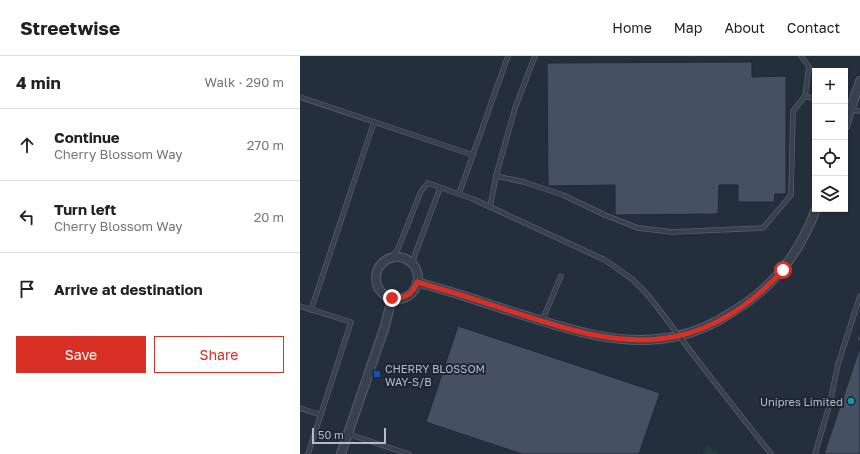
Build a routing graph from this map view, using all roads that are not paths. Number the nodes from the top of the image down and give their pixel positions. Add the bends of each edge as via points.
1 (508, 56) edge
2 (535, 56) edge
3 (801, 56) edge
4 (860, 81) edge
5 (858, 92) edge
6 (805, 96) junction
7 (300, 97) edge
8 (812, 98) edge
9 (848, 110) edge
10 (860, 112) edge
11 (374, 122) junction
12 (473, 155) junction
13 (496, 176) junction
14 (440, 188) junction
15 (459, 194) junction
16 (490, 207) junction
17 (815, 212) edge
18 (391, 258) junction
19 (413, 265) junction
20 (562, 276) dead end
21 (417, 282) junction
22 (860, 296) edge
23 (392, 298) junction
24 (300, 306) edge
25 (311, 310) junction
26 (542, 321) junction
27 (300, 408) edge
28 (321, 415) junction
29 (348, 434) junction
30 (308, 454) edge
31 (342, 454) edge
32 (409, 454) edge
33 (771, 454) edge
34 (815, 454) edge

1 - 12 lane
2 - 13 lane via 507,134
3 - 6 lane via 809,67
4 - 5 street
5 - 9 street
6 - 8 lane
6 - 13 lane via 793,111 791,195 762,228 672,232 638,228 563,195
7 - 11 lane
9 - 10 lane
11 - 12 lane
11 - 25 lane
12 - 15 lane
13 - 16 lane
14 - 15 lane
14 - 18 lane via 428,183 421,190 398,249
14 - 19 lane
15 - 16 lane
16 - 33 lane, bridge via 605,260 632,279 647,294
17 - 26 street via 792,257 768,286 740,308 705,327 673,337 631,339 602,336
18 - 19 street via 403,258
18 - 23 street via 380,266 376,278 381,291
19 - 21 street
20 - 26 lane
21 - 23 street via 411,294 398,299
21 - 26 street
22 - 34 lane via 838,364
23 - 29 street
24 - 25 lane
25 - 28 lane via 351,322
27 - 28 lane
28 - 30 lane
29 - 31 street
29 - 32 lane

